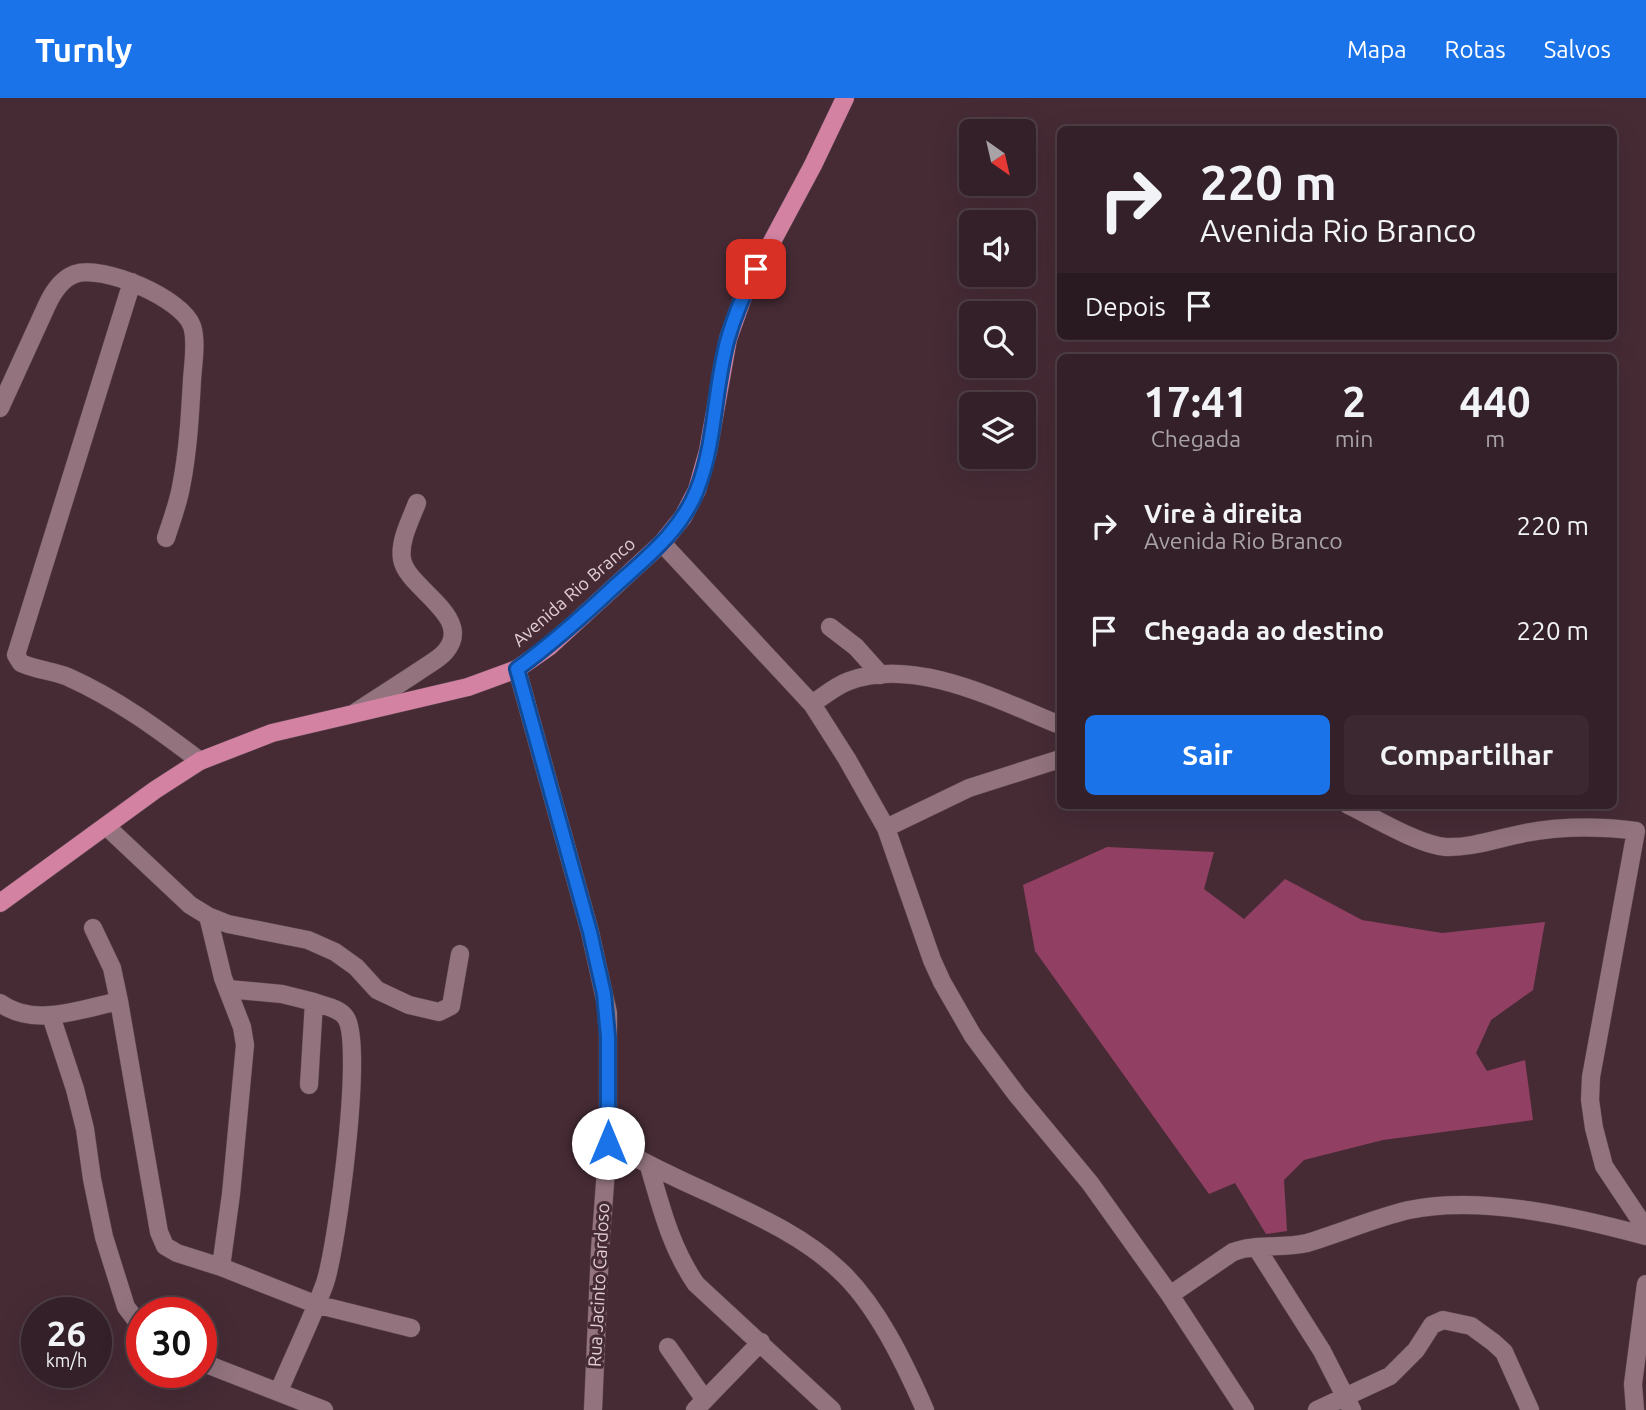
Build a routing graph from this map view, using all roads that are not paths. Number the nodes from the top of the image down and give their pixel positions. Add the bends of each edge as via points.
1 (845, 98) edge
2 (132, 282) junction
3 (0, 408) edge
4 (417, 502) dead end
5 (166, 538) dead end
6 (662, 543) junction
7 (830, 627) dead end
8 (517, 669) junction
9 (881, 675) junction
10 (812, 704) junction
11 (353, 714) junction
12 (1057, 724) edge
13 (1057, 760) edge
14 (200, 761) junction
15 (1357, 809) edge
16 (106, 826) junction
17 (886, 828) junction
18 (0, 903) edge
19 (208, 916) junction
20 (93, 928) dead end
21 (460, 954) dead end
22 (228, 989) junction
23 (119, 1001) junction
24 (314, 1002) junction
25 (0, 1003) edge
26 (51, 1016) junction
27 (309, 1085) dead end
28 (608, 1143) junction
29 (649, 1166) junction
30 (1646, 1229) edge
31 (1646, 1236) edge
32 (1256, 1247) junction
33 (221, 1267) junction
34 (1646, 1284) edge
35 (1170, 1295) junction
36 (315, 1304) junction
37 (126, 1307) edge
38 (411, 1328) dead end
39 (761, 1342) junction
40 (668, 1347) dead end
41 (217, 1368) edge
42 (279, 1391) junction
43 (1349, 1403) edge
44 (700, 1405) edge
45 (324, 1410) edge
46 (593, 1410) edge
47 (830, 1410) edge
48 (925, 1410) edge
49 (1245, 1410) edge
50 (1317, 1410) edge
51 (1530, 1410) edge
52 (1635, 1410) edge

1 - 6 main road, Avenida Rio Branco via 744,294 728,339 697,490
2 - 3 street via 90,272 66,279 54,291
2 - 5 street via 173,304 193,329 187,443 181,489
2 - 14 street via 16,655 21,663 64,675 117,702
4 - 11 street via 403,544 403,563 447,615 450,645 438,658
6 - 8 main road, Avenida Rio Branco via 550,646
6 - 10 street
7 - 9 street
8 - 11 main road, Avenida Rio Branco via 468,687
8 - 28 street, Rua Jacinto Cardoso via 604,994
9 - 10 street via 849,681
9 - 12 street via 941,681
10 - 17 street
11 - 14 main road, Avenida Rio Branco via 272,733
13 - 17 street via 969,788
14 - 16 main road, Avenida Rio Branco
15 - 30 street via 1445,847 1571,827 1636,831 1590,1100 1604,1166
16 - 18 main road, Avenida Rio Branco
16 - 19 street via 190,905
17 - 35 street via 937,971 973,1036 1090,1183
19 - 21 street via 317,944 345,959 386,995 439,1012 451,1006
19 - 22 street
20 - 23 street via 112,968
22 - 24 street
22 - 33 street via 242,1027 245,1056
23 - 26 street
23 - 33 street via 162,1241 177,1253
24 - 27 street
24 - 36 street via 342,1012 352,1034 344,1175 329,1266
25 - 26 street via 18,1013
26 - 37 street via 75,1089 104,1237
28 - 29 street
28 - 46 street, Rua Jacinto Cardoso
29 - 39 street via 666,1226 684,1267 696,1284
29 - 48 street via 773,1225 838,1268 870,1308
31 - 32 street via 1551,1215 1437,1207 1388,1216 1304,1243
32 - 35 street via 1233,1252
32 - 43 street
33 - 36 street
34 - 52 street via 1633,1384
35 - 49 street
36 - 38 street
36 - 42 street
39 - 44 street
39 - 47 street
40 - 44 street
41 - 42 street
42 - 45 street
43 - 50 street
43 - 51 street via 1390,1376 1416,1350 1432,1325 1443,1320 1471,1326 1503,1352

